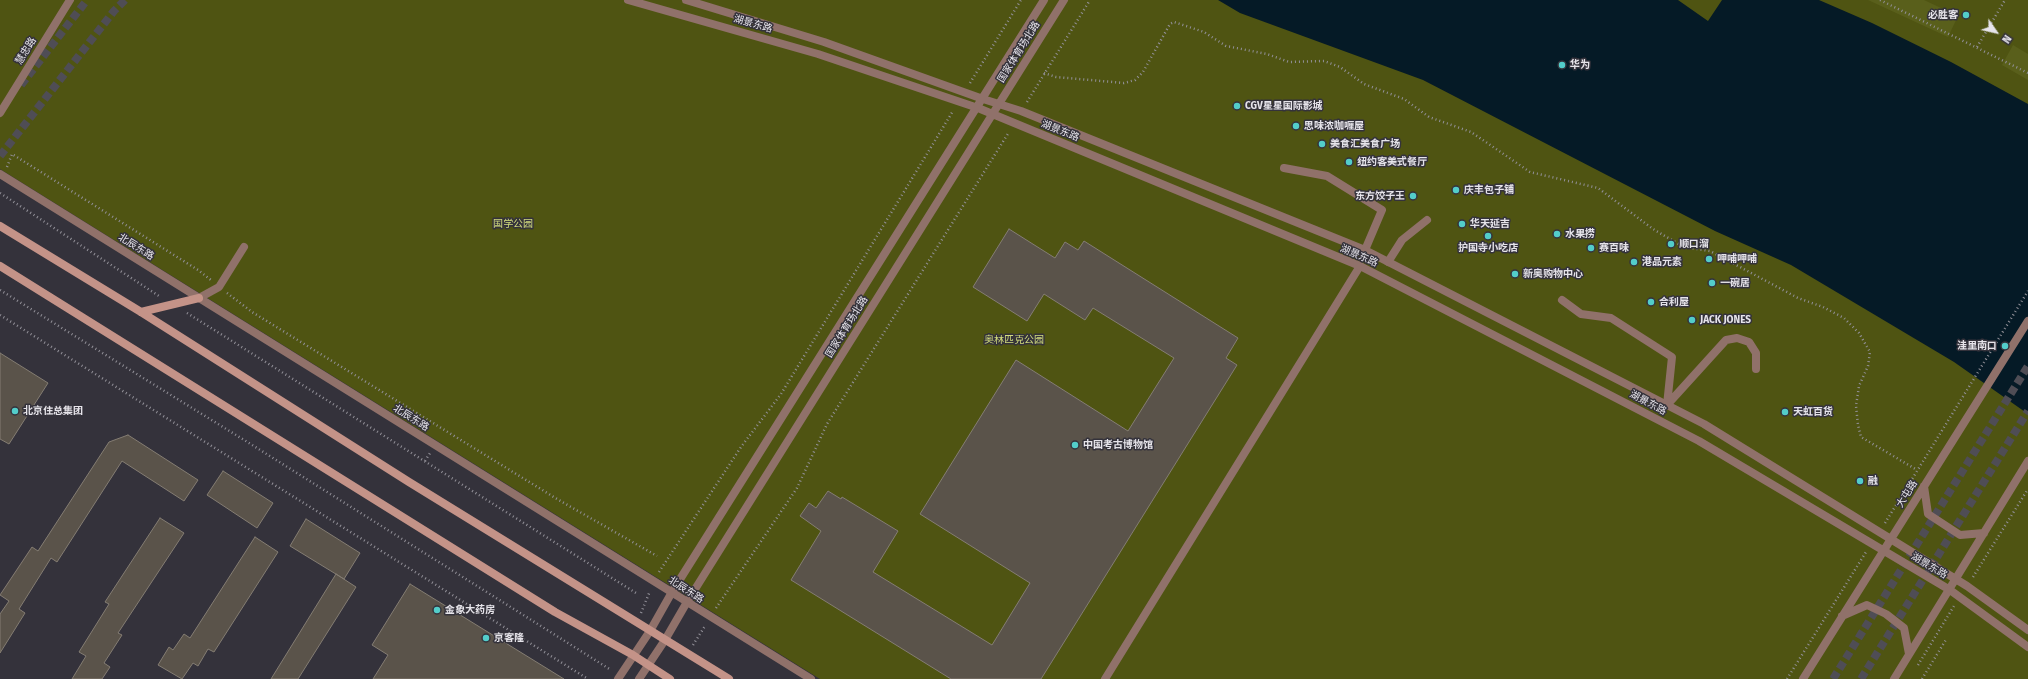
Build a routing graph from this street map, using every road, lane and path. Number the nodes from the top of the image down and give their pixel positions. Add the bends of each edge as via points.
1 (70, 0) edge
2 (628, 0) edge
3 (686, 0) edge
4 (1021, 0) edge
5 (1044, 0) edge
6 (1064, 0) edge
7 (1090, 0) edge
8 (1880, 0) edge
9 (2005, 0) edge
10 (1977, 47) junction
11 (1044, 73) junction
12 (2028, 73) edge
13 (964, 92) junction
14 (983, 99) junction
15 (959, 101) junction
16 (999, 104) junction
17 (978, 108) junction
18 (1022, 111) junction
19 (0, 113) edge
20 (992, 114) junction
21 (1014, 123) junction
22 (1284, 168) dead end
23 (2, 175) edge
24 (0, 193) edge
25 (1427, 220) dead end
26 (0, 226) edge
27 (244, 247) dead end
28 (1365, 250) junction
29 (1388, 262) junction
30 (0, 266) edge
31 (1360, 266) junction
32 (219, 287) junction
33 (0, 290) edge
34 (2028, 291) edge
35 (199, 298) junction
36 (1562, 300) dead end
37 (176, 305) junction
38 (140, 312) junction
39 (0, 316) edge
40 (2028, 321) edge
41 (1756, 369) dead end
42 (1969, 385) dead end
43 (1667, 405) junction
44 (2028, 461) edge
45 (1917, 470) dead end
46 (1924, 486) junction
47 (1984, 533) junction
48 (1891, 539) junction
49 (1884, 550) junction
50 (657, 556) dead end
51 (1956, 580) junction
52 (655, 582) junction
53 (1950, 590) junction
54 (672, 592) junction
55 (636, 593) dead end
56 (687, 602) junction
57 (1842, 616) junction
58 (710, 617) junction
59 (637, 622) junction
60 (2028, 630) edge
61 (650, 631) junction
62 (1947, 638) dead end
63 (666, 640) junction
64 (2028, 647) edge
65 (688, 653) junction
66 (1910, 654) junction
67 (633, 655) junction
68 (648, 665) junction
69 (619, 677) edge
70 (588, 679) edge
71 (639, 679) edge
72 (670, 679) edge
73 (730, 679) edge
74 (810, 679) edge
75 (1105, 679) edge
76 (1803, 679) edge
77 (1894, 679) edge
78 (1922, 679) edge

1 - 19 street, 慧忠路
2 - 15 street, 湖景东路 via 818,54
3 - 13 street, 湖景东路 via 824,42
4 - 13 path
5 - 14 street, 国家体育场北路
6 - 16 street, 国家体育场北路
7 - 11 path
8 - 10 path
9 - 10 path
10 - 12 path
11 - 18 path
11 - 45 path via 1056,77 1124,83 1135,80 1170,24 1174,22 1204,32 1226,46 1267,54 1289,62 1324,61 1340,67 1364,84 1404,98 1429,117 1471,132 1530,172 1598,188 1653,229 1684,247 1710,251 1798,298 1844,318 1859,333 1870,352 1868,366 1859,386 1856,406 1861,437
13 - 14 street, 湖景东路
14 - 16 street, 湖景东路
14 - 17 street, 国家体育场北路
15 - 17 street, 湖景东路
15 - 52 path via 781,394 741,447 665,561
16 - 18 street, 湖景东路
16 - 20 street, 国家体育场北路
17 - 20 street, 湖景东路
17 - 54 street, 国家体育场北路
18 - 28 street, 湖景东路
20 - 21 street, 湖景东路
20 - 56 street, 国家体育场北路
21 - 31 street, 湖景东路
21 - 58 path via 827,424 797,488
22 - 28 street via 1327,176 1382,210
23 - 32 path via 12,154 198,270
23 - 35 street, 北辰东路
24 - 37 path
25 - 29 street via 1402,240
26 - 38 main road
27 - 32 street
28 - 29 street, 湖景东路
29 - 43 street, 湖景东路
30 - 67 main road via 555,612
31 - 49 street, 湖景东路 via 1699,441
31 - 75 street
32 - 35 street
32 - 50 path via 252,312 550,495
33 - 69 path via 249,443
34 - 42 path
35 - 37 main road
35 - 52 street, 北辰东路
36 - 43 street via 1581,314 1611,318 1672,358
37 - 38 main road
37 - 55 path
38 - 59 main road
39 - 70 path
40 - 46 street, 大屯路
41 - 43 street via 1756,353 1749,342 1737,338 1726,340
43 - 48 street, 湖景东路 via 1704,424
44 - 47 street
46 - 47 street via 1928,514 1960,535
46 - 48 street, 大屯路
47 - 51 street
48 - 49 street, 大屯路
48 - 51 street, 湖景东路
49 - 53 street, 湖景东路
49 - 57 street, 大屯路
51 - 53 street
51 - 60 street, 湖景东路
52 - 54 street, 北辰东路
52 - 59 path
53 - 64 street, 湖景东路
53 - 66 street
54 - 56 street, 北辰东路
54 - 61 street, 国家体育场北路
56 - 58 street, 北辰东路
56 - 63 street, 国家体育场北路
57 - 66 street via 1867,605 1886,614 1904,628
57 - 76 street, 大屯路
58 - 65 path
58 - 74 street, 北辰东路
59 - 61 main road
61 - 63 main road
61 - 67 street, 国家体育场北路
62 - 78 path
63 - 65 main road
63 - 68 street, 国家体育场北路
65 - 73 main road
66 - 77 street
67 - 68 main road
67 - 69 street, 国家体育场北路
68 - 71 street, 国家体育场北路
68 - 72 main road

